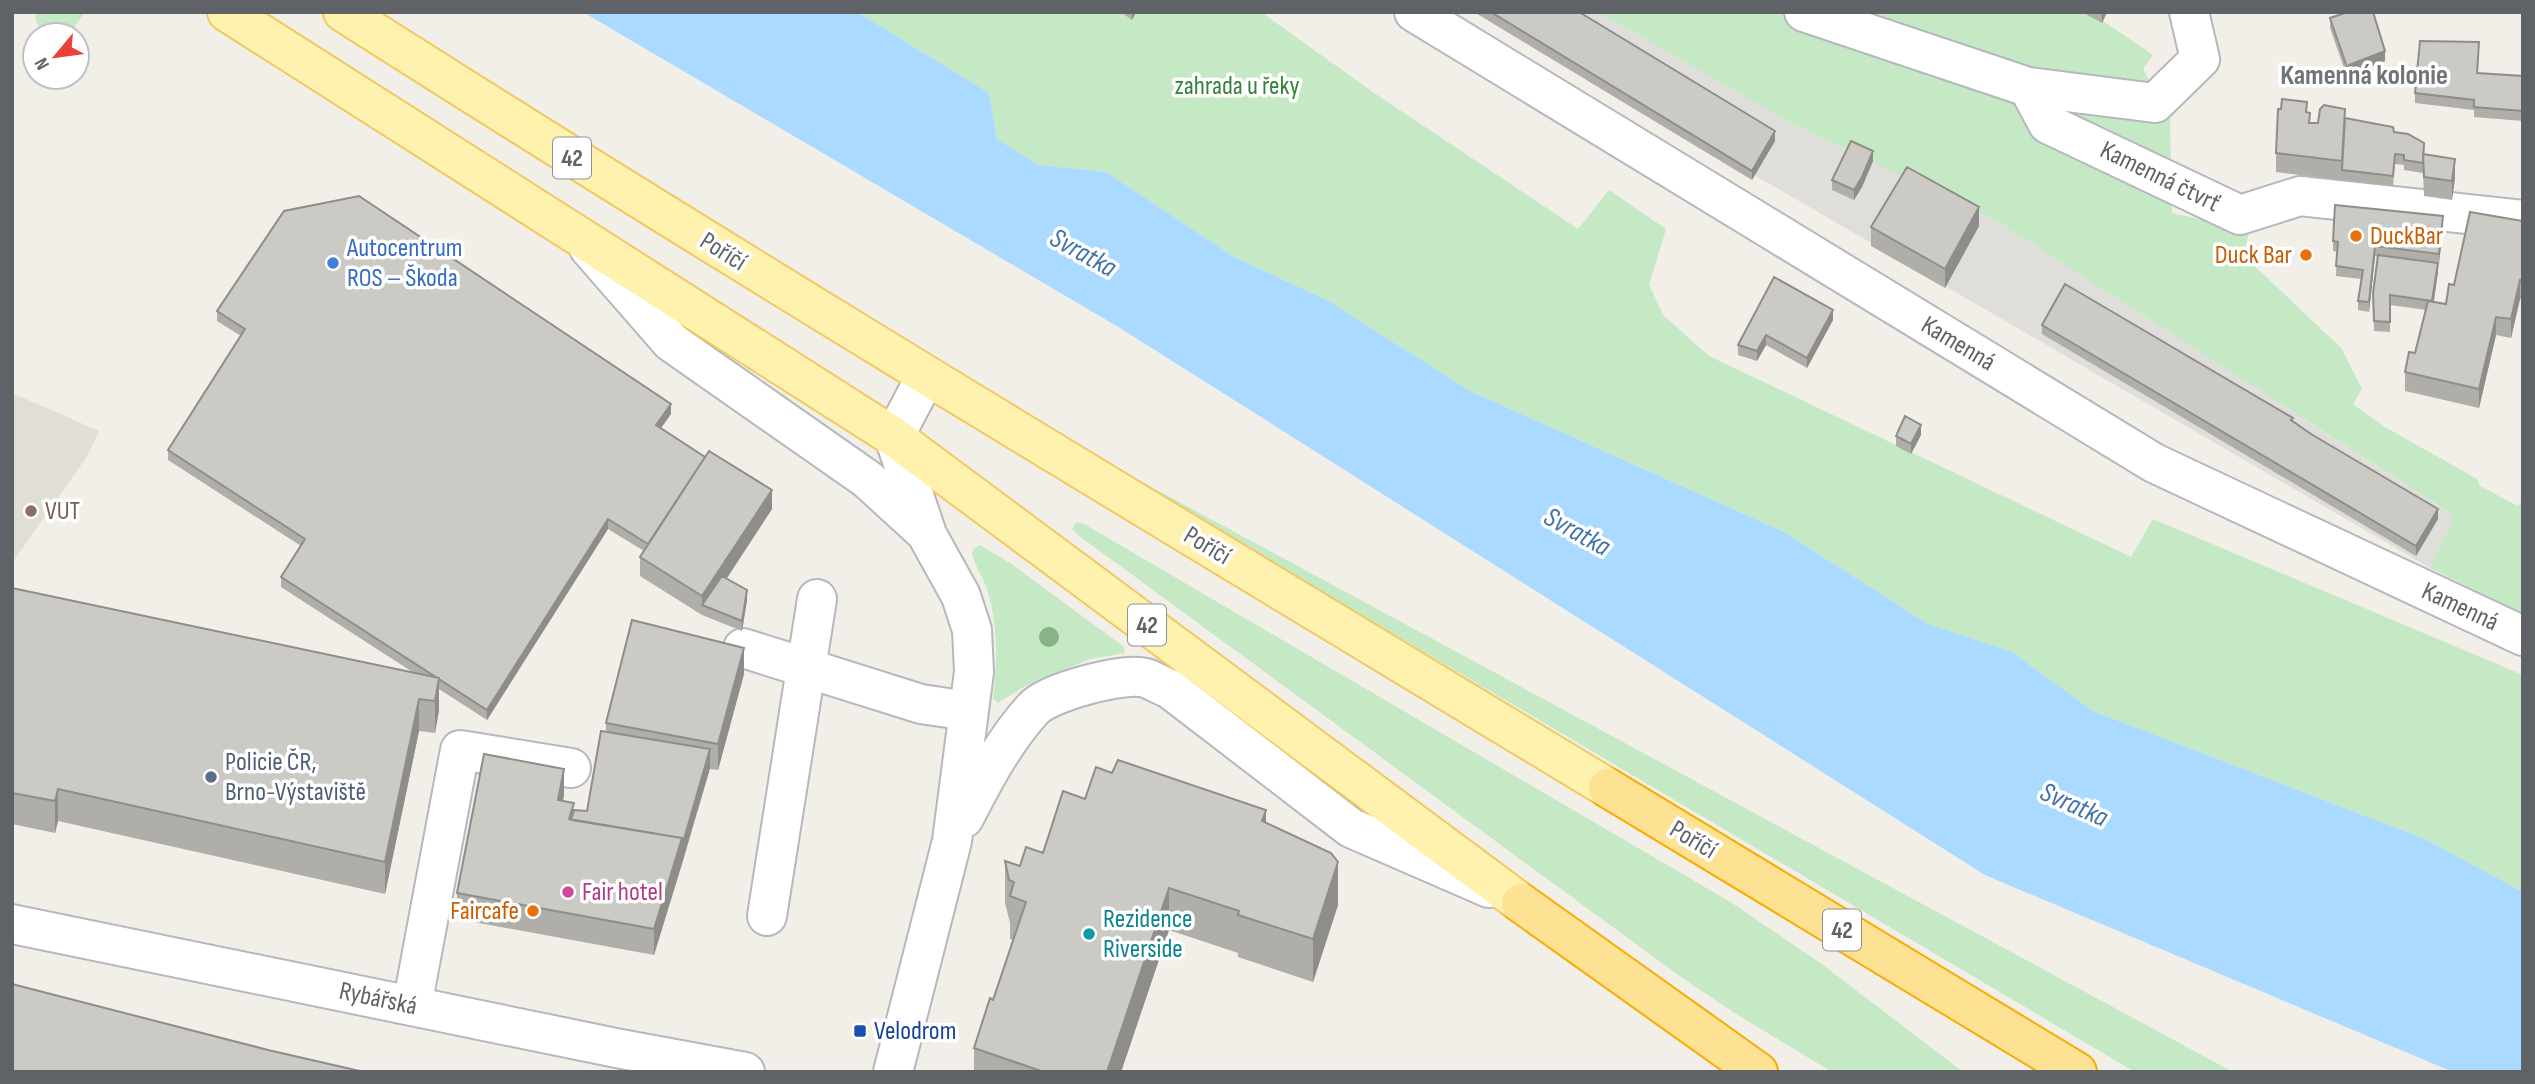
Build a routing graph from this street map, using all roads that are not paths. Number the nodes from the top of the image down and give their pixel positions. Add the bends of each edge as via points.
1 (227, 12) edge
2 (343, 12) edge
3 (1414, 12) edge
4 (1804, 12) edge
5 (2189, 12) edge
6 (2028, 87) junction
7 (2523, 220) edge
8 (579, 236) junction
9 (926, 376) junction
10 (894, 437) junction
11 (926, 533) junction
12 (817, 599) dead end
13 (2523, 636) edge
14 (743, 648) edge
15 (806, 668) junction
16 (968, 712) junction
17 (571, 768) dead end
18 (1608, 788) joint
19 (952, 841) junction
20 (1521, 903) junction
21 (767, 916) dead end
22 (12, 924) edge
23 (412, 1006) junction
24 (614, 1060) edge
25 (745, 1072) edge
26 (892, 1072) edge
27 (1758, 1072) edge
28 (2077, 1072) edge

1 - 8 main road, 42
2 - 9 main road, Poříčí / 42
3 - 13 street, Kamenná via 2154,463
4 - 6 street, Kamenná čtvrť
5 - 6 street, Kamenná čtvrť via 2200,59 2155,103
6 - 7 street, Kamenná čtvrť via 2048,124 2240,215 2301,195
8 - 10 main road, 42
8 - 11 street via 671,342 867,480
9 - 10 street
9 - 18 main road, Poříčí / 42
10 - 11 street
10 - 20 main road, 42
11 - 16 street via 961,596 972,630 974,671
12 - 15 street
14 - 15 street
15 - 16 street via 921,704
15 - 21 street
16 - 19 street
17 - 23 street via 460,750
18 - 28 highway, Poříčí / 42
19 - 20 street via 992,765 1035,706 1090,684 1144,678 1170,690 1351,828
19 - 26 street
20 - 27 highway, 42
22 - 23 street, Rybářská
23 - 24 street, Rybářská
24 - 25 street, Rybářská

